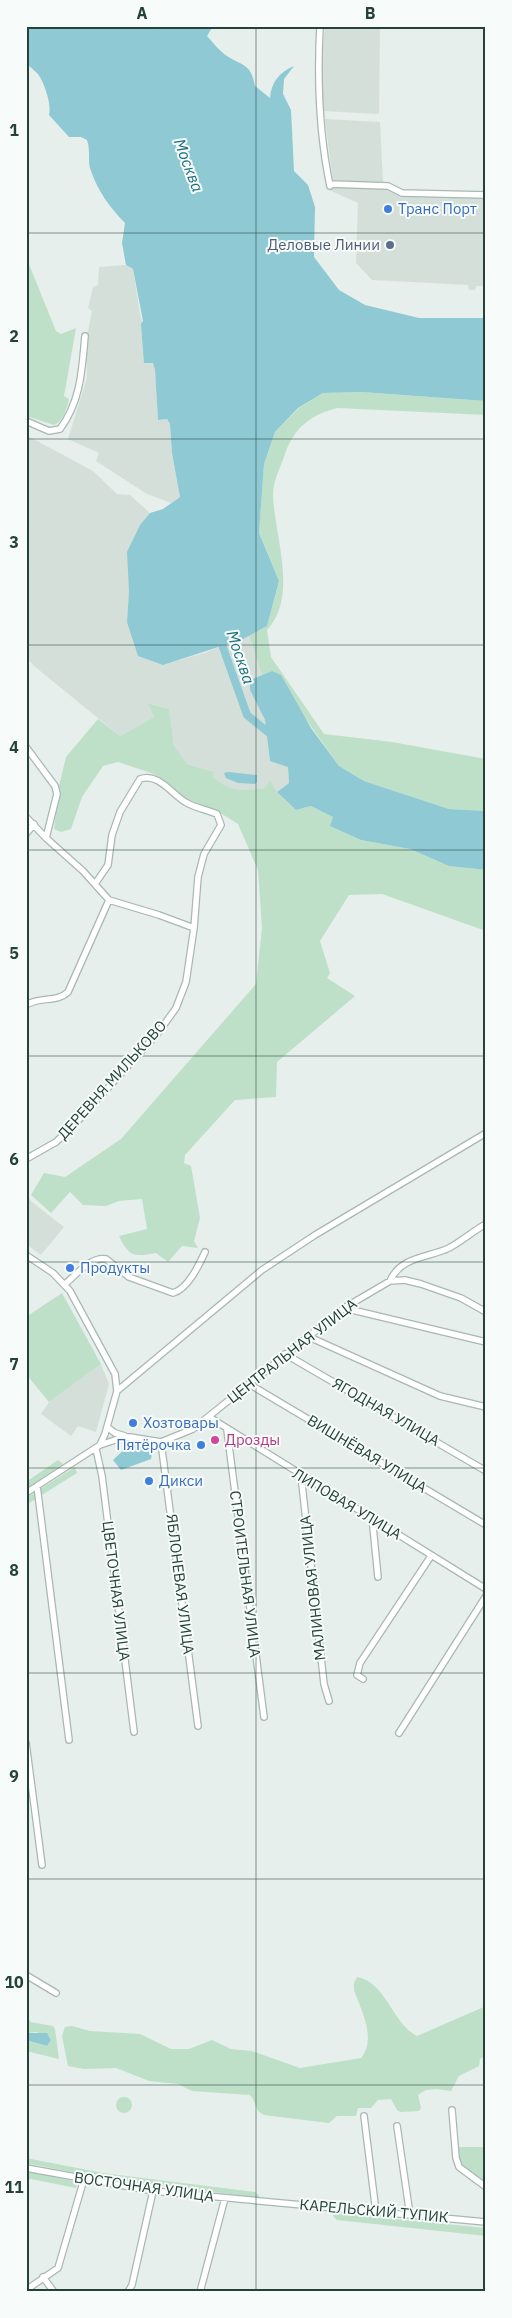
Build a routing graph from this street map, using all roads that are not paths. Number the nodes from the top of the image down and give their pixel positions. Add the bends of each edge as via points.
1 (320, 26) edge
2 (486, 195) edge
3 (85, 336) dead end
4 (26, 421) edge
5 (26, 747) edge
6 (26, 817) edge
7 (34, 824) junction
8 (26, 834) edge
9 (46, 837) junction
10 (95, 884) junction
11 (109, 900) junction
12 (194, 928) junction
13 (26, 1005) edge
14 (486, 1133) edge
15 (26, 1159) edge
16 (486, 1224) edge
17 (205, 1252) dead end
18 (26, 1255) edge
19 (390, 1281) junction
20 (65, 1284) junction
21 (344, 1308) junction
22 (486, 1312) edge
23 (307, 1336) junction
24 (486, 1342) edge
25 (285, 1354) junction
26 (249, 1384) junction
27 (118, 1391) junction
28 (486, 1407) edge
29 (209, 1417) junction
30 (108, 1427) junction
31 (227, 1430) junction
32 (130, 1437) junction
33 (161, 1442) junction
34 (98, 1447) junction
35 (486, 1471) edge
36 (300, 1475) junction
37 (37, 1486) junction
38 (26, 1493) edge
39 (372, 1517) junction
40 (486, 1525) edge
41 (431, 1556) junction
42 (378, 1578) dead end
43 (486, 1589) edge
44 (486, 1596) edge
45 (363, 1679) dead end
46 (329, 1701) dead end
47 (264, 1718) dead end
48 (198, 1726) dead end
49 (134, 1732) dead end
50 (399, 1733) dead end
51 (68, 1740) dead end
52 (26, 1743) edge
53 (42, 1865) dead end
54 (26, 1975) edge
55 (56, 1992) dead end
56 (452, 2110) dead end
57 (364, 2116) dead end
58 (397, 2126) dead end
59 (26, 2168) edge
60 (84, 2179) junction
61 (486, 2187) edge
62 (153, 2191) junction
63 (225, 2198) junction
64 (262, 2201) joint
65 (376, 2212) junction
66 (410, 2215) junction
67 (486, 2222) edge
68 (43, 2277) junction
69 (26, 2290) edge
70 (54, 2292) edge
71 (128, 2292) edge
72 (200, 2292) edge

1 - 2 street via 318,89 330,185 388,186 402,193
3 - 4 street via 79,392 63,425 60,429 48,431
5 - 9 street via 55,786 57,794
6 - 7 street
7 - 8 street
7 - 9 street
9 - 10 street
10 - 11 street
10 - 12 street, ДЕРЕВНЯ МИЛЬКОВО via 108,866 112,835 120,812 140,779 156,780 182,800 217,814 221,821 200,869
11 - 12 street
11 - 13 street via 68,992 62,997 38,999
12 - 15 street, ДЕРЕВНЯ МИЛЬКОВО via 186,982 176,1008 158,1033 75,1124 56,1142
14 - 27 street via 262,1270
16 - 19 street, ЦЕНТРАЛЬНАЯ УЛИЦА via 449,1248 404,1264
17 - 20 street via 184,1286 173,1293 129,1277 102,1258 93,1261
18 - 20 street
19 - 21 street, ЦЕНТРАЛЬНАЯ УЛИЦА
19 - 22 street via 421,1284 461,1298
20 - 27 street via 115,1374
21 - 23 street, ЦЕНТРАЛЬНАЯ УЛИЦА
21 - 24 street
23 - 25 street, ЦЕНТРАЛЬНАЯ УЛИЦА
23 - 28 street via 440,1396
25 - 26 street, ЦЕНТРАЛЬНАЯ УЛИЦА
25 - 35 street, ЯГОДНАЯ УЛИЦА
26 - 29 street, ЦЕНТРАЛЬНАЯ УЛИЦА
26 - 40 street, ВИШНЁВАЯ УЛИЦА
27 - 30 street
29 - 31 street, ЛИПОВАЯ УЛИЦА
29 - 33 street, ЦЕНТРАЛЬНАЯ УЛИЦА via 193,1429
30 - 32 street via 115,1433
30 - 34 street
31 - 36 street, ЛИПОВАЯ УЛИЦА
31 - 47 street, СТРОИТЕЛЬНАЯ УЛИЦА
32 - 33 street
32 - 34 street
33 - 48 street, ЯБЛОНЕВАЯ УЛИЦА
34 - 37 street
34 - 49 street, ЦВЕТОЧНАЯ УЛИЦА
36 - 39 street, ЛИПОВАЯ УЛИЦА
36 - 46 street, МАЛИНОВАЯ УЛИЦА via 324,1684
37 - 38 street
37 - 51 street
39 - 41 street, ЛИПОВАЯ УЛИЦА
39 - 42 street
41 - 43 street, ЛИПОВАЯ УЛИЦА
41 - 45 street via 360,1663 358,1675
44 - 50 street
52 - 53 street
54 - 55 street
56 - 61 street via 459,2167
57 - 65 street
58 - 66 street
59 - 60 street, ВОСТОЧНАЯ УЛИЦА
60 - 62 street, ВОСТОЧНАЯ УЛИЦА
60 - 68 street via 58,2268
62 - 63 street, ВОСТОЧНАЯ УЛИЦА
62 - 71 street
63 - 64 street, ВОСТОЧНАЯ УЛИЦА
63 - 72 street
64 - 65 street, КАРЕЛЬСКИЙ ТУПИК
65 - 66 street, КАРЕЛЬСКИЙ ТУПИК
66 - 67 street, КАРЕЛЬСКИЙ ТУПИК
68 - 69 street
68 - 70 street

